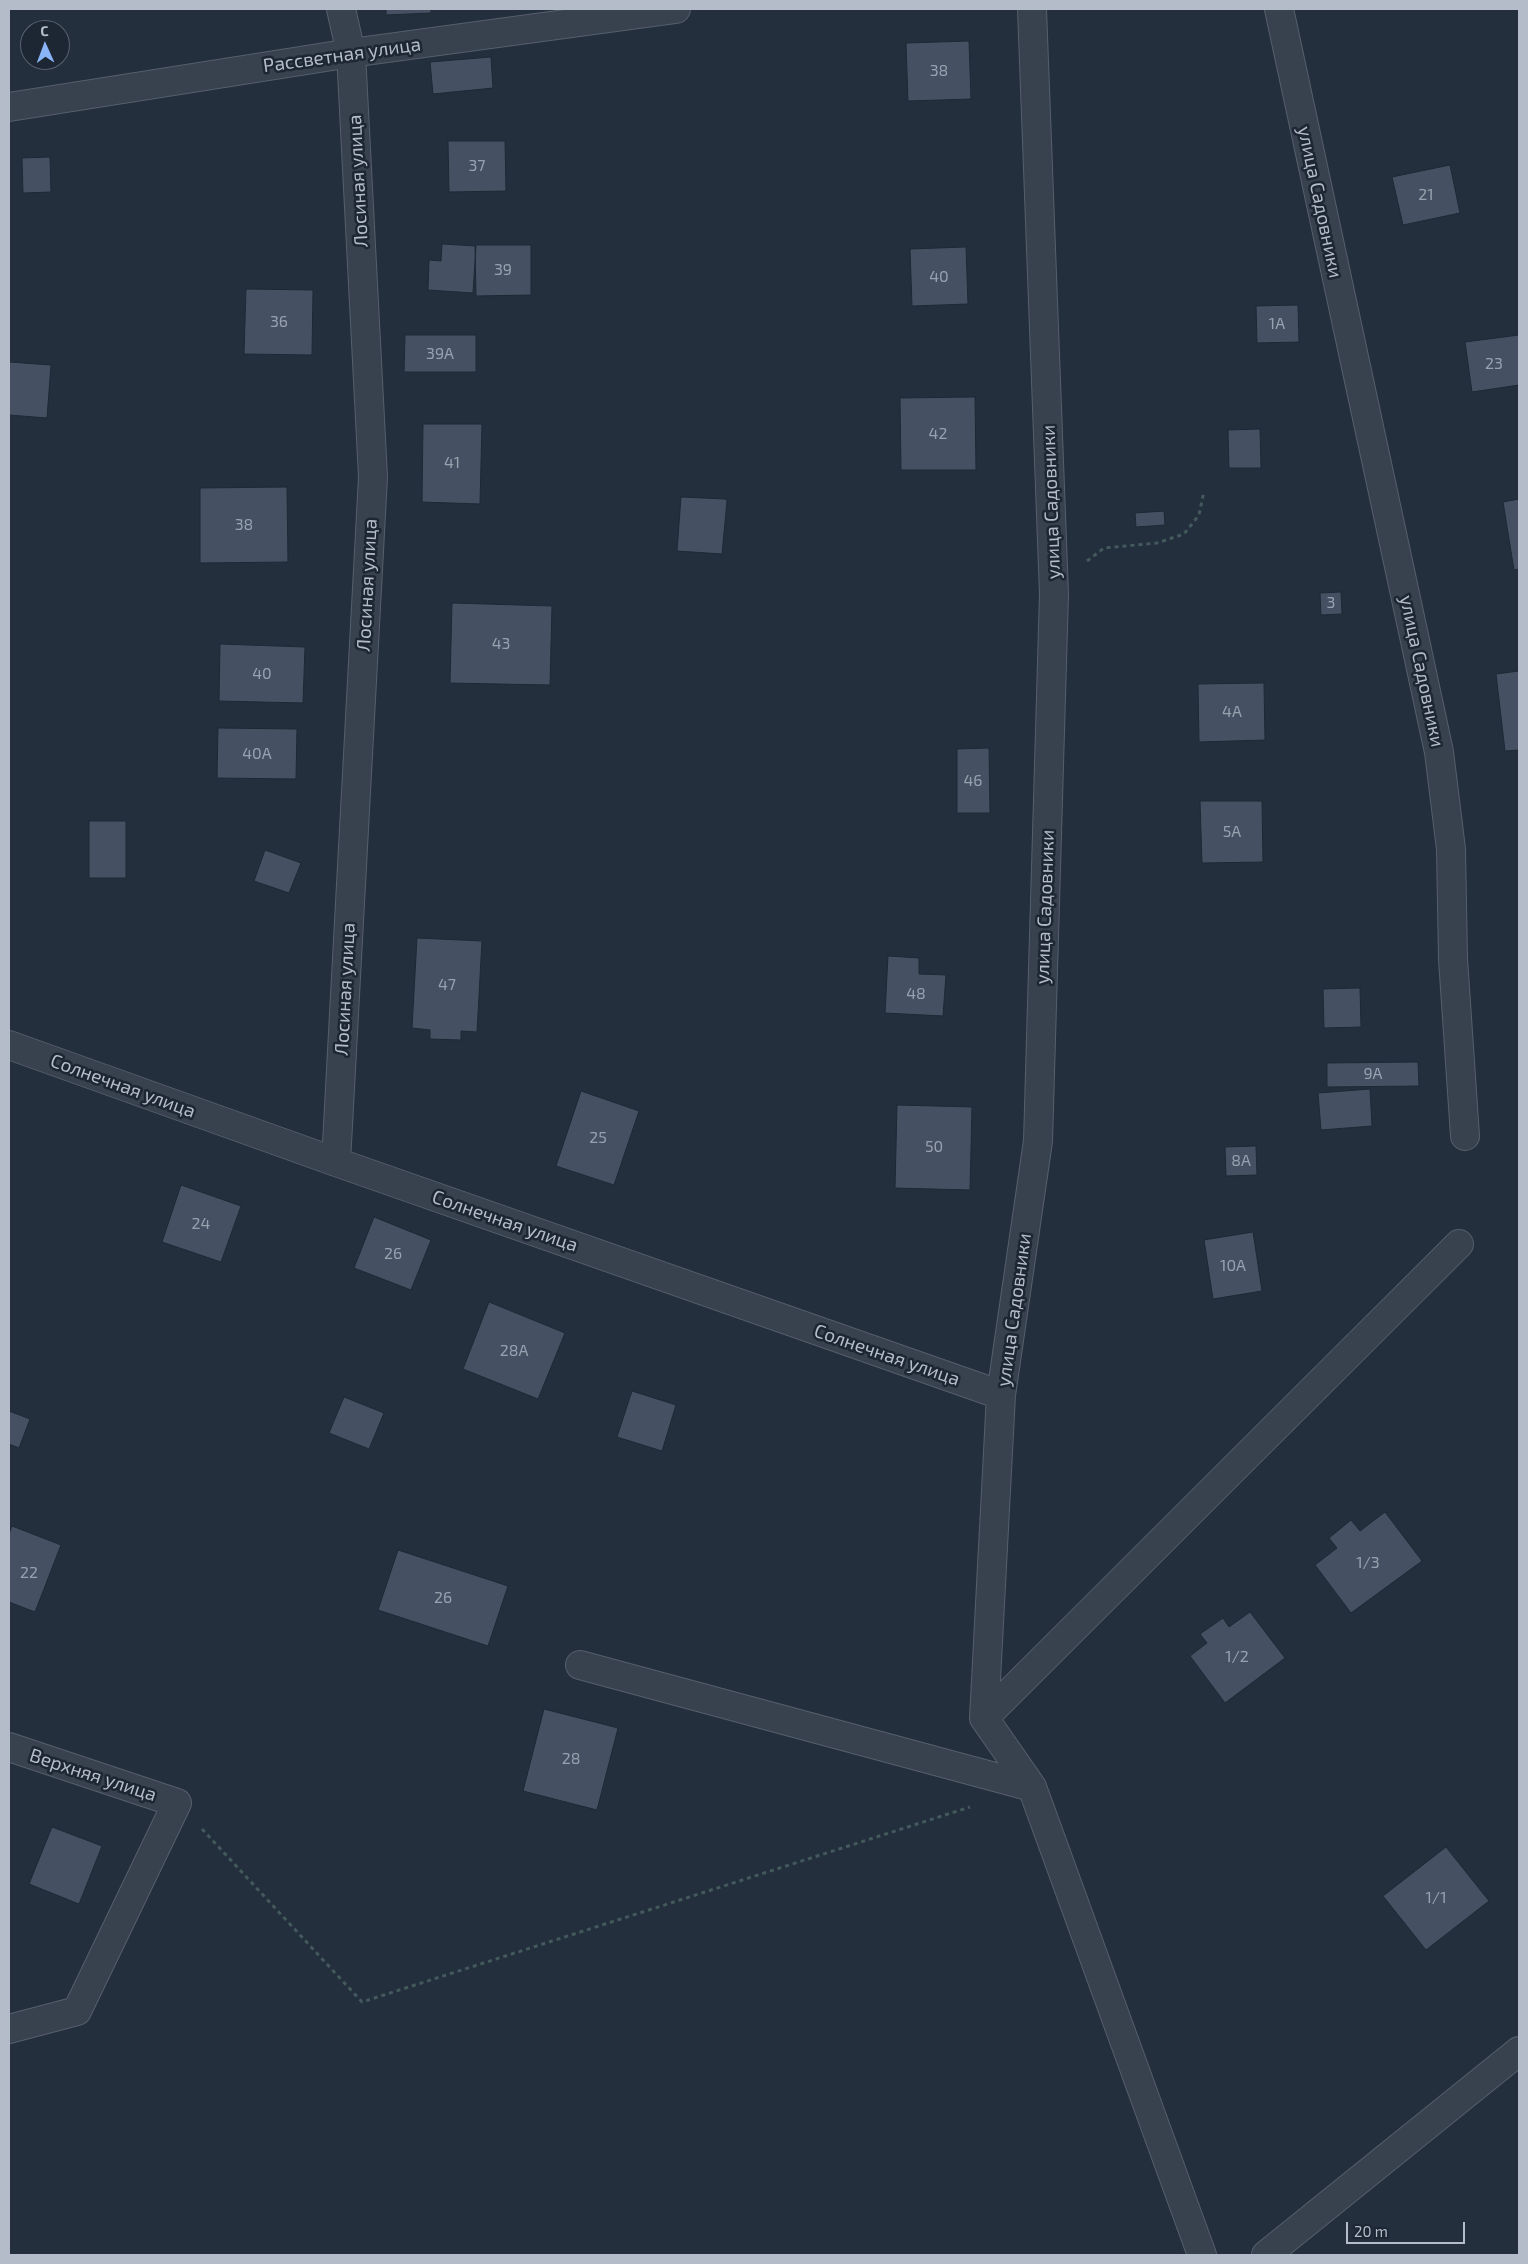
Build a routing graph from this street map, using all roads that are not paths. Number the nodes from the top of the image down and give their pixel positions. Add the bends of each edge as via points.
1 (341, 9) edge
2 (676, 9) edge
3 (1032, 9) edge
4 (1279, 9) edge
5 (351, 53) junction
6 (9, 107) edge
7 (9, 1045) edge
8 (1465, 1136) dead end
9 (336, 1162) junction
10 (1458, 1244) dead end
11 (1001, 1395) junction
12 (580, 1665) dead end
13 (984, 1718) junction
14 (9, 1747) edge
15 (1032, 1787) junction
16 (9, 2029) edge
17 (1519, 2051) edge
18 (1202, 2255) edge
19 (1266, 2255) edge

1 - 5 street, Лосиная улица
2 - 5 street, Рассветная улица
3 - 11 street, улица Садовники via 1054,594 1038,1142
4 - 8 street, улица Садовники via 1439,752 1451,850 1453,959
5 - 6 street, Рассветная улица
5 - 9 street, Лосиная улица via 373,477
7 - 9 street, Солнечная улица
9 - 11 street, Солнечная улица
10 - 13 street
11 - 13 street, улица Садовники
12 - 15 street
13 - 15 street
14 - 16 street, Верхняя улица via 177,1803 77,2011
15 - 18 street
17 - 19 street

